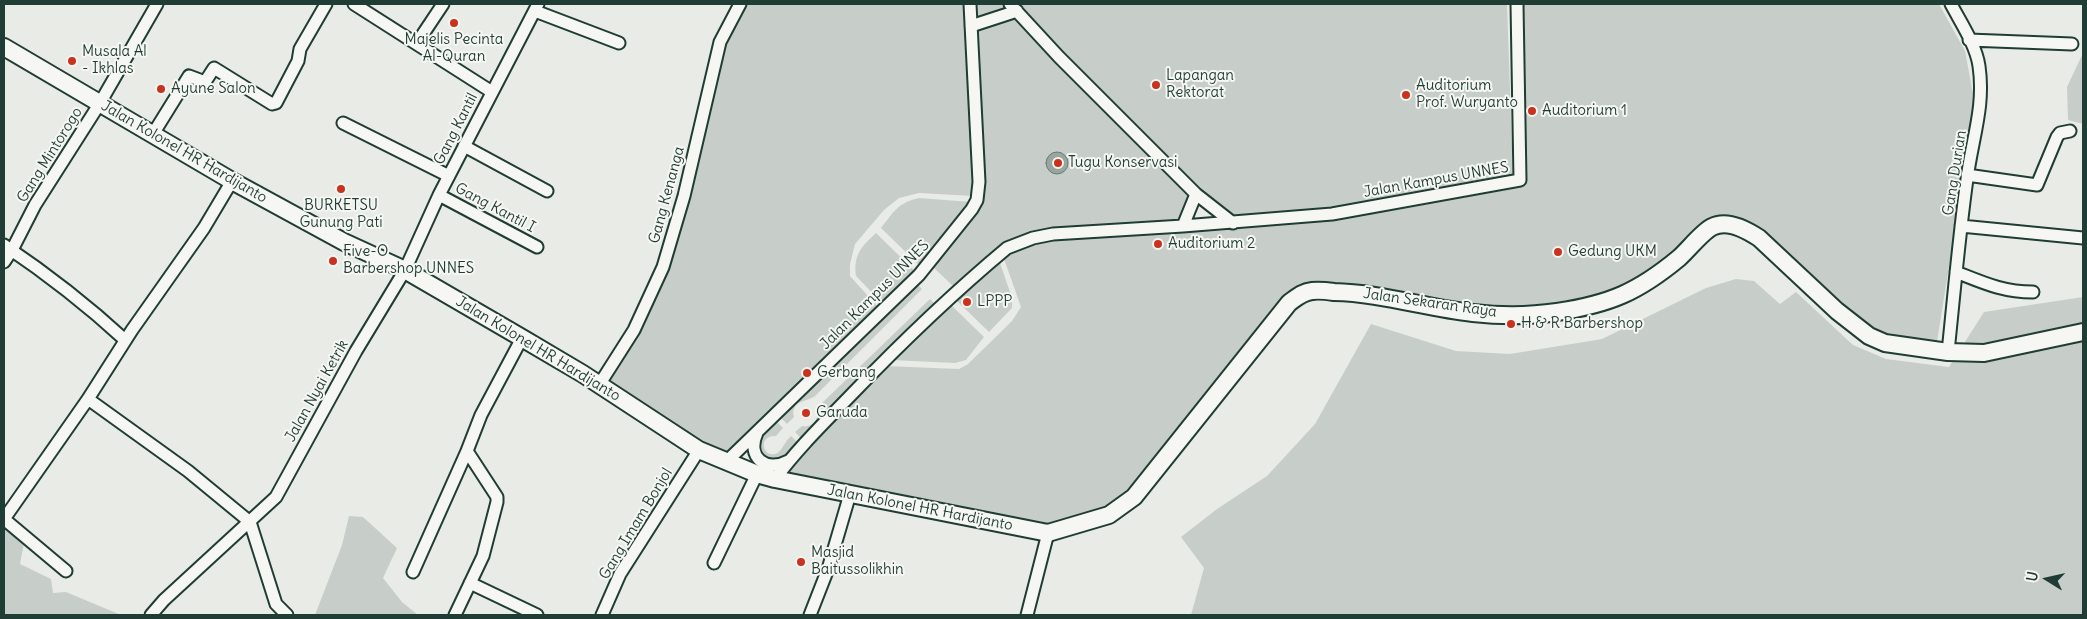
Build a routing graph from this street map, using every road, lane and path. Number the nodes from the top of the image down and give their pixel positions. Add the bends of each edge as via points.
1 (157, 4) edge
2 (326, 4) edge
3 (354, 4) edge
4 (443, 4) edge
5 (740, 4) edge
6 (970, 4) edge
7 (1517, 4) edge
8 (1951, 4) edge
9 (537, 7) edge
10 (1013, 8) edge
11 (971, 26) junction
12 (1969, 40) junction
13 (417, 43) junction
14 (619, 43) dead end
15 (2072, 44) dead end
16 (4, 47) edge
17 (492, 92) junction
18 (100, 103) junction
19 (343, 123) dead end
20 (2070, 131) dead end
21 (153, 134) junction
22 (464, 146) junction
23 (1967, 175) junction
24 (448, 176) junction
25 (232, 181) junction
26 (547, 191) dead end
27 (1196, 194) junction
28 (439, 195) junction
29 (1233, 223) junction
30 (1183, 226) junction
31 (1961, 226) junction
32 (2083, 238) edge
33 (8, 247) edge
34 (537, 247) dead end
35 (4, 262) edge
36 (405, 270) junction
37 (1956, 272) junction
38 (2033, 292) dead end
39 (2083, 332) edge
40 (522, 338) junction
41 (125, 340) junction
42 (1948, 352) junction
43 (600, 385) junction
44 (88, 398) junction
45 (758, 432) junction
46 (468, 450) junction
47 (699, 450) junction
48 (788, 461) junction
49 (726, 462) junction
50 (757, 474) junction
51 (775, 479) junction
52 (850, 494) junction
53 (1109, 515) joint
54 (4, 519) edge
55 (250, 522) junction
56 (1048, 533) junction
57 (714, 564) dead end
58 (66, 571) dead end
59 (413, 572) dead end
60 (470, 583) junction
61 (151, 615) edge
62 (287, 615) edge
63 (455, 615) edge
64 (537, 615) edge
65 (602, 615) edge
66 (810, 615) edge
67 (1027, 615) edge

1 - 18 street, Gang Mintorogo
2 - 21 street via 300,49 298,61 276,102 272,104 214,68 205,82 189,76
3 - 13 street
4 - 13 street
5 - 43 street, Gang Kenanga via 720,42 684,196 663,267 634,330
6 - 11 street, Jalan Kampus UNNES
7 - 29 street, Jalan Kampus UNNES via 1520,180 1332,214
8 - 12 street, Gang Durian
9 - 14 street
9 - 17 street, Gang Kantil
10 - 11 street
10 - 27 street
11 - 45 street, Jalan Kampus UNNES via 979,182 977,200 919,275
12 - 15 street
12 - 23 street, Gang Durian via 1979,64 1980,102
13 - 17 street
16 - 18 main road, Jalan Kolonel HR Hardijanto
17 - 22 street, Gang Kantil
18 - 21 main road, Jalan Kolonel HR Hardijanto
18 - 33 street, Gang Mintorogo
19 - 24 street
20 - 23 street via 2056,137 2037,185
21 - 25 main road, Jalan Kolonel HR Hardijanto
22 - 24 street, Gang Kantil
22 - 26 street
23 - 31 street, Gang Durian
24 - 28 street, Gang Kantil
25 - 36 main road, Jalan Kolonel HR Hardijanto via 344,242
25 - 41 street via 204,228
27 - 29 street
27 - 30 street
28 - 34 street, Gang Kantil I
28 - 36 street, Gang Kantil
29 - 30 street, Jalan Kampus UNNES
30 - 48 street, Jalan Kampus UNNES via 1052,234 1007,248 882,362
31 - 32 street
31 - 37 street, Gang Durian
33 - 35 street, Gang Mintorogo
33 - 41 street via 93,310
36 - 40 main road, Jalan Kolonel HR Hardijanto
36 - 55 street, Jalan Nyai Ketrik via 276,496
37 - 38 street via 2012,292
37 - 42 street, Gang Durian
39 - 42 main road, Jalan Sekaran Raya via 1984,353
40 - 43 main road, Jalan Kolonel HR Hardijanto
40 - 46 street via 484,410
41 - 44 street
42 - 53 main road, Jalan Sekaran Raya via 1885,343 1869,336 1837,311 1759,238 1732,226 1712,227 1656,277 1621,296 1598,305 1555,312 1522,315 1473,313 1358,292 1311,291 1299,295 1289,304 1134,497
43 - 47 main road, Jalan Kolonel HR Hardijanto
44 - 54 street
44 - 55 street via 188,471
45 - 48 street via 754,450 760,462 777,465
45 - 49 street, Jalan Kampus UNNES
46 - 59 street
46 - 60 street via 497,497 483,556
47 - 49 main road, Jalan Kolonel HR Hardijanto
47 - 65 street, Gang Imam Bonjol via 620,574
48 - 51 street, Jalan Kampus UNNES
49 - 50 main road, Jalan Kolonel HR Hardijanto
50 - 51 main road, Jalan Kolonel HR Hardijanto
50 - 57 street
51 - 52 main road, Jalan Kolonel HR Hardijanto
52 - 56 main road, Jalan Kolonel HR Hardijanto
52 - 66 street via 828,569
53 - 56 main road, Jalan Kolonel HR Hardijanto
54 - 58 street
55 - 61 street, Jalan Nyai Ketrik
55 - 62 street via 276,604
56 - 67 street
60 - 63 street
60 - 64 street

